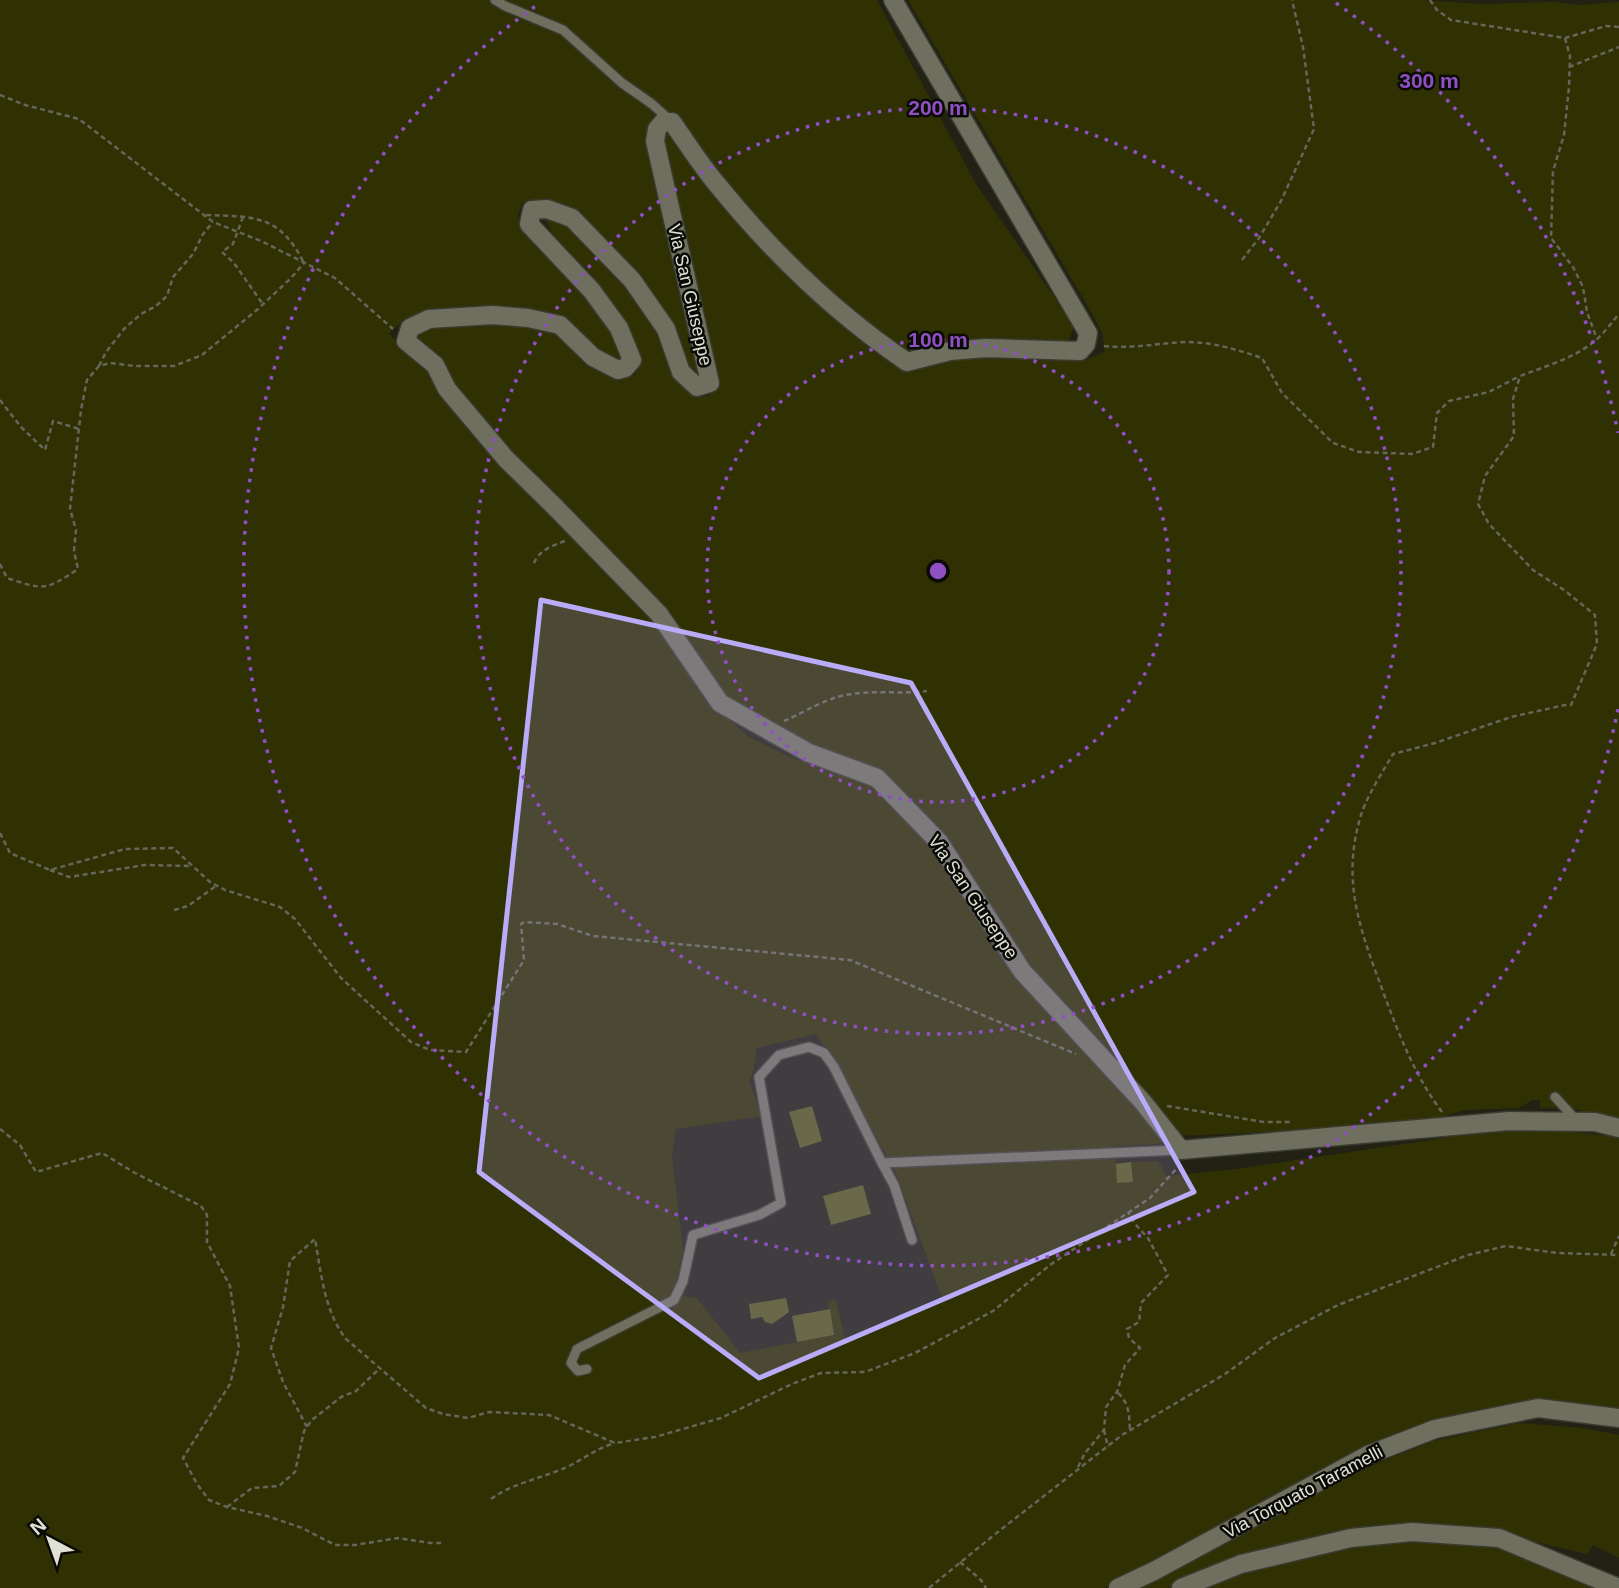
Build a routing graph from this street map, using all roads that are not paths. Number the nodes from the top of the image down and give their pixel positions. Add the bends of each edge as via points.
1 (495, 0) edge
2 (893, 0) edge
3 (672, 122) junction
4 (1555, 1097) dead end
5 (1577, 1121) junction
6 (1619, 1128) edge
7 (768, 1134) junction
8 (757, 1135) dead end
9 (1187, 1150) junction
10 (882, 1163) junction
11 (912, 1240) dead end
12 (587, 1369) dead end
13 (1619, 1418) edge
14 (1118, 1588) edge
15 (1181, 1588) edge
16 (1619, 1588) edge

1 - 3 lane via 563,30
2 - 3 street via 1088,333 1080,351 986,348 907,362 869,336 783,258 716,183
3 - 9 street, Via San Giuseppe via 663,122 655,141 710,383 697,387 681,372 666,329 632,280 572,218 547,209 531,210 528,224 592,291 619,328 632,360 625,368 618,370 593,357 560,325 528,318 429,318 410,328 406,341 435,365 447,389 506,459 659,614 720,703 809,753 877,778 940,842 1022,971
4 - 5 lane
5 - 6 street
5 - 9 street via 1509,1121
7 - 8 lane
7 - 10 lane via 759,1077 779,1055 809,1047 824,1053 835,1066
7 - 12 lane via 782,1203 759,1215 693,1235 674,1300 577,1349 570,1363 578,1371
9 - 10 lane
10 - 11 lane
13 - 14 street, Via Torquato Taramelli via 1538,1408 1435,1429 1368,1455
15 - 16 street, Via Torquato Taramelli via 1253,1561 1351,1538 1412,1532 1499,1538

